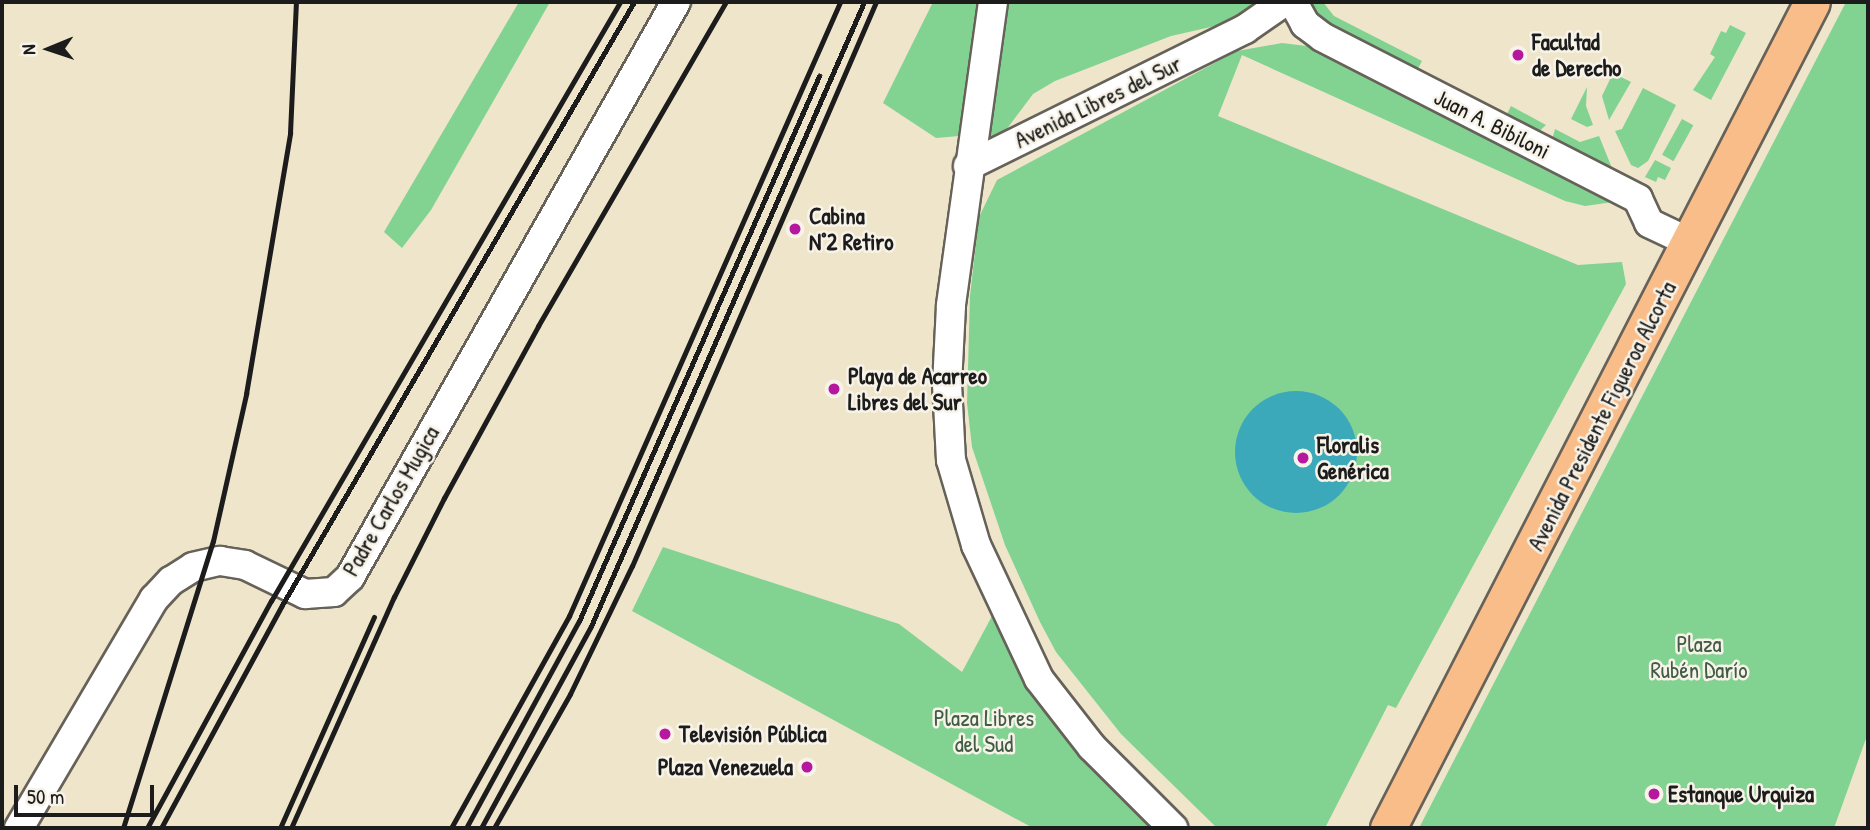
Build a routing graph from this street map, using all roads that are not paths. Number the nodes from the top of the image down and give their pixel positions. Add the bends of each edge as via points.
1 (676, 2) edge
2 (993, 2) edge
3 (1284, 2) edge
4 (1293, 2) edge
5 (1812, 2) edge
6 (1322, 37) junction
7 (1228, 38) junction
8 (968, 166) junction
9 (1691, 243) junction
10 (19, 828) edge
11 (1173, 828) edge
12 (1388, 828) edge

1 - 10 street, Padre Carlos Mugica via 350,578 334,592 311,595 245,565 220,561 193,567 170,581
2 - 8 street
3 - 7 street, Avenida Libres del Sur
4 - 6 street, Juan A. Bibiloni via 1305,24
5 - 9 main road, Avenida Presidente Figueroa Alcorta
6 - 7 street, Avenida Libres del Sur via 1279,31
6 - 9 street, Juan A. Bibiloni via 1638,199 1649,223
7 - 8 street, Avenida Libres del Sur
8 - 11 street via 953,281 947,384 947,425 958,491 981,557 1038,679 1092,747
9 - 12 main road, Avenida Presidente Figueroa Alcorta

